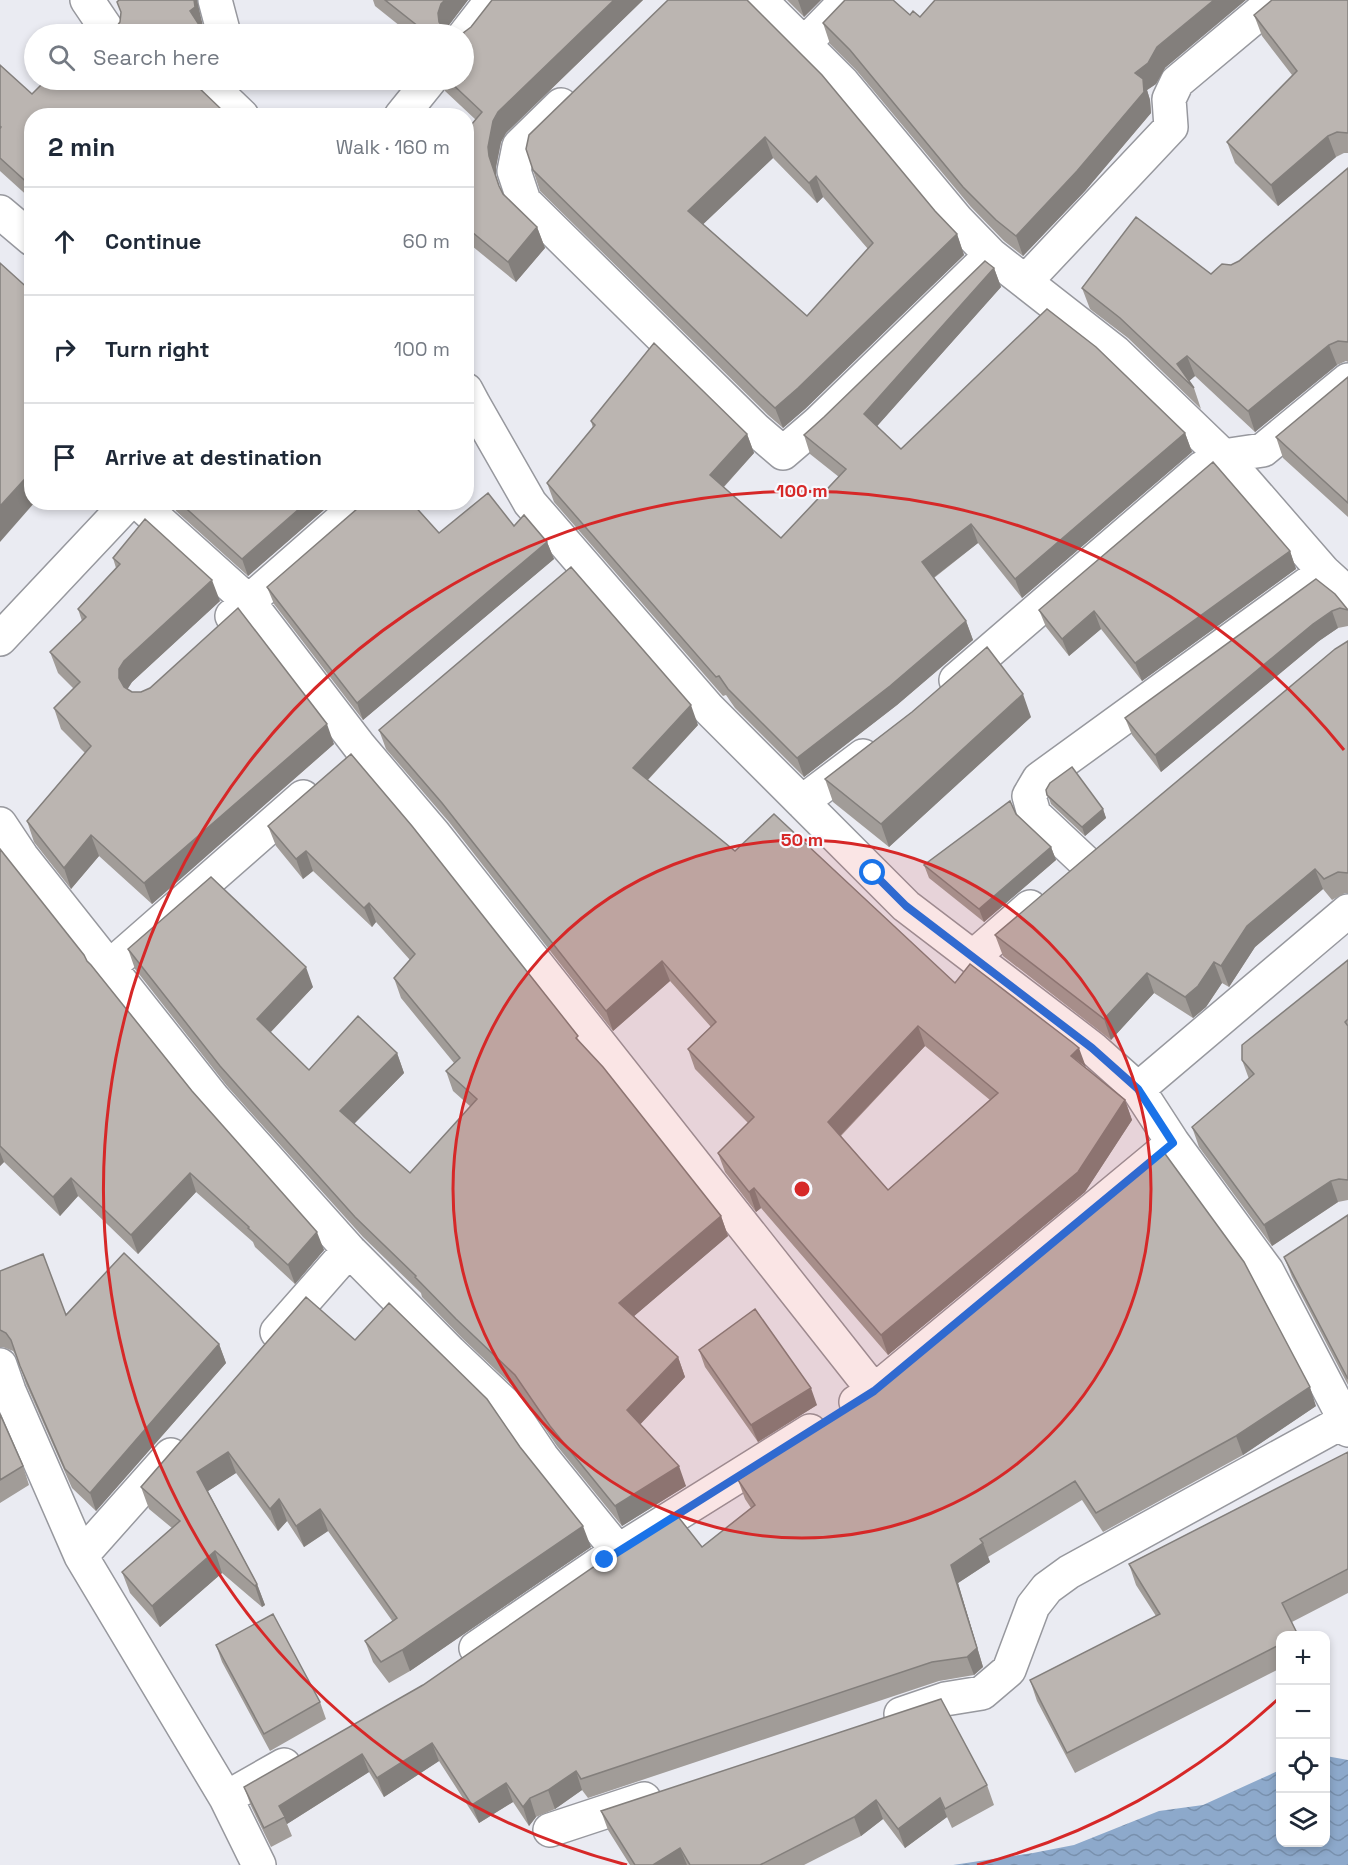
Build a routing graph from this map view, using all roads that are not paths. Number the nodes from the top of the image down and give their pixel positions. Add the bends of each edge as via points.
1 (87, 0) edge
2 (215, 0) edge
3 (492, 0) edge
4 (760, 0) edge
5 (847, 0) edge
6 (1275, 0) edge
7 (103, 24) edge
8 (221, 24) edge
9 (473, 24) edge
10 (804, 44) junction
11 (586, 81) edge
12 (216, 90) edge
13 (422, 90) edge
14 (234, 108) edge
15 (407, 108) edge
16 (0, 212) edge
17 (24, 232) edge
18 (991, 255) junction
19 (1026, 281) junction
20 (1348, 380) edge
21 (474, 410) edge
22 (1222, 456) junction
23 (121, 510) edge
24 (147, 510) edge
25 (353, 510) edge
26 (580, 561) junction
27 (1324, 572) junction
28 (554, 583) edge
29 (1348, 594) edge
30 (248, 601) junction
31 (214, 632) edge
32 (0, 639) edge
33 (936, 697) edge
34 (386, 724) edge
35 (882, 741) edge
36 (360, 747) junction
37 (802, 802) junction
38 (0, 824) edge
39 (1348, 911) edge
40 (973, 957) junction
41 (108, 968) junction
42 (1138, 1089) junction
43 (1173, 1143) junction
44 (349, 1250) junction
45 (1294, 1254) edge
46 (1267, 1271) junction
47 (258, 1355) edge
48 (0, 1365) edge
49 (874, 1391) junction
50 (1347, 1423) edge
51 (189, 1434) edge
52 (618, 1551) junction
53 (81, 1556) junction
54 (448, 1668) edge
55 (875, 1723) edge
56 (308, 1751) edge
57 (674, 1790) edge
58 (226, 1798) junction
59 (550, 1830) dead end
60 (259, 1865) edge

1 - 7 street
2 - 8 street
3 - 9 street
4 - 10 street
5 - 10 street
6 - 19 street via 1177,82 1169,99 1171,127
10 - 18 street via 843,83
11 - 18 street via 519,146 513,171 524,201 783,453
12 - 14 street
13 - 15 street
16 - 17 street
18 - 19 street
19 - 22 street via 1115,352
20 - 22 street via 1263,450
21 - 26 street via 530,503
22 - 27 street
22 - 33 street via 1202,468
23 - 32 street
24 - 30 street
25 - 30 street
26 - 28 street
26 - 37 street via 709,710
27 - 29 street
27 - 40 street via 1039,779 1029,796 1034,814 1093,854
30 - 31 street
30 - 36 street
34 - 36 street
35 - 37 street
36 - 41 street
36 - 49 street via 434,834
37 - 40 street via 906,906
38 - 41 street
39 - 42 street
40 - 42 street via 1092,1048
41 - 44 street via 213,1098
42 - 43 street
43 - 46 street
43 - 49 street
44 - 47 street
44 - 52 street via 509,1408 542,1457
45 - 46 street
46 - 50 street
48 - 53 street
49 - 52 street
50 - 55 street via 1069,1572 1047,1588 1033,1606 1009,1670 982,1693 945,1699
51 - 53 street
52 - 54 street
53 - 58 street
56 - 58 street
57 - 59 street
58 - 60 street

